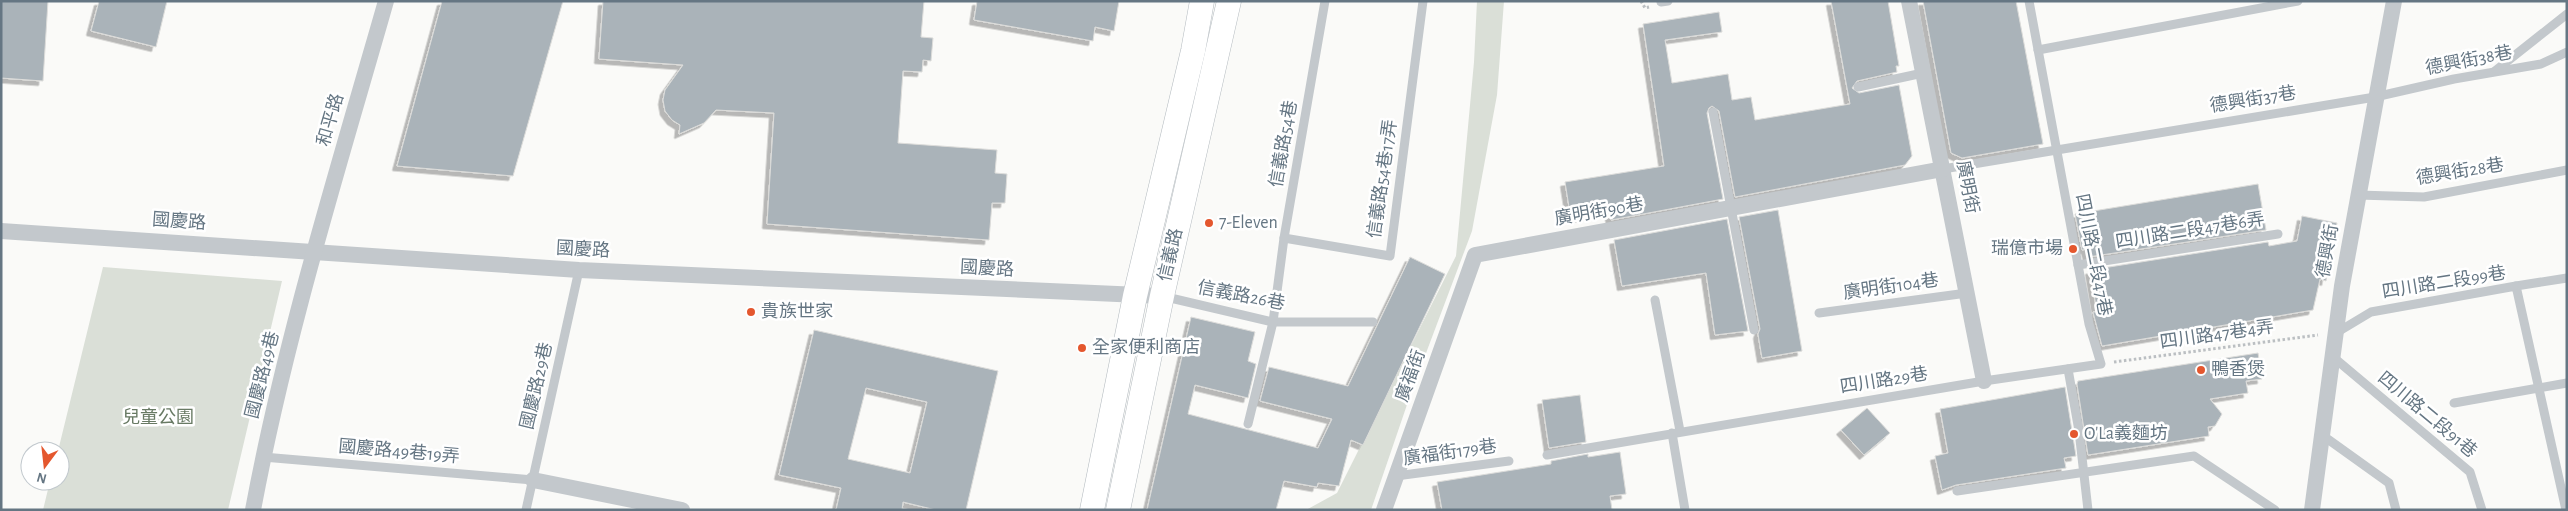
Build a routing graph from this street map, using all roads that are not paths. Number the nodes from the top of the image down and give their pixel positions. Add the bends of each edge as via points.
1 (386, 1) edge
2 (1202, 1) edge
3 (1230, 1) edge
4 (1325, 1) edge
5 (1423, 1) edge
6 (1909, 1) edge
7 (2029, 1) edge
8 (2298, 1) edge
9 (2394, 1) edge
10 (2567, 14) edge
11 (2038, 50) junction
12 (2567, 52) edge
13 (1924, 73) junction
14 (2493, 73) junction
15 (1858, 87) dead end
16 (2375, 97) junction
17 (1713, 112) dead end
18 (2056, 150) junction
19 (1943, 169) junction
20 (2567, 170) edge
21 (2358, 195) junction
22 (1730, 208) junction
23 (1, 230) edge
24 (2278, 234) dead end
25 (1284, 238) junction
26 (315, 251) junction
27 (1475, 255) joint
28 (2078, 265) junction
29 (579, 270) junction
30 (2567, 278) edge
31 (2516, 286) junction
32 (1967, 293) junction
33 (1135, 296) junction
34 (1162, 296) junction
35 (1655, 300) dead end
36 (1819, 313) dead end
37 (1273, 322) junction
38 (1373, 322) dead end
39 (1754, 330) dead end
40 (2336, 333) junction
41 (2333, 357) junction
42 (2101, 364) joint
43 (2068, 369) junction
44 (1984, 381) junction
45 (2567, 383) edge
46 (2538, 388) junction
47 (2454, 403) dead end
48 (1248, 424) dead end
49 (1676, 432) junction
50 (2322, 435) junction
51 (1547, 455) dead end
52 (263, 457) junction
53 (1509, 461) dead end
54 (2085, 470) junction
55 (1396, 476) junction
56 (532, 480) junction
57 (1956, 491) dead end
58 (253, 510) edge
59 (526, 510) edge
60 (682, 510) edge
61 (1092, 510) edge
62 (1118, 510) edge
63 (1384, 510) edge
64 (1685, 510) edge
65 (2088, 510) edge
66 (2275, 510) edge
67 (2312, 510) edge
68 (2396, 510) edge
69 (2482, 510) edge
70 (2566, 510) edge

1 - 26 street, 和平路
2 - 33 street, 信義路
3 - 34 street, 信義路
4 - 25 lane, 信義路54巷
5 - 25 lane, 信義路54巷17弄 via 1390,256
6 - 13 street, 廣明街
7 - 11 lane, 四川路二段47巷
8 - 11 lane
9 - 16 street, 德興街
10 - 14 lane
11 - 18 lane, 四川路二段47巷
12 - 14 lane, 德興街38巷 via 2541,64
13 - 15 lane
13 - 19 street, 廣明街
14 - 16 lane, 德興街38巷
16 - 18 lane, 德興街37巷
16 - 21 street, 德興街
17 - 22 lane
18 - 19 lane, 德興街37巷
18 - 28 lane, 四川路二段47巷
19 - 22 street, 廣明街90巷
19 - 32 street, 廣明街
20 - 21 lane, 德興街28巷 via 2424,197
21 - 40 street, 德興街
22 - 27 street, 廣明街90巷
22 - 39 lane
23 - 26 street, 國慶路
24 - 28 lane, 四川路二段47巷6弄
25 - 37 lane, 信義路54巷
26 - 29 street, 國慶路
26 - 52 street, 國慶路49巷
27 - 55 street, 廣福街
28 - 42 lane, 四川路二段47巷 via 2089,324
29 - 33 street, 國慶路
29 - 56 lane, 國慶路29巷
30 - 31 lane
31 - 40 lane, 四川路二段99巷 via 2371,312
31 - 46 lane, 四川路二段99巷
32 - 36 lane, 廣明街104巷
32 - 44 street, 廣明街
33 - 34 street, 國慶路
33 - 61 street, 信義路
34 - 37 lane, 信義路26巷
34 - 62 street, 信義路
35 - 49 lane
37 - 38 lane, 信義路26巷
37 - 48 lane, 信義路54巷
40 - 41 street, 德興街
41 - 50 street, 德興街
41 - 69 lane, 四川路二段91巷 via 2470,472
42 - 43 lane, 四川路29巷
43 - 44 lane, 四川路29巷
43 - 54 lane
44 - 49 lane, 四川路29巷
45 - 46 lane
46 - 47 lane
46 - 70 lane, 四川路二段99巷
49 - 51 lane, 四川路29巷
49 - 64 lane
50 - 67 street, 德興街
50 - 68 lane via 2389,483
52 - 56 lane, 國慶路49巷19弄
52 - 58 street, 國慶路49巷
53 - 55 lane, 廣福街179巷
54 - 57 lane
54 - 65 lane
54 - 66 lane via 2194,456
55 - 63 street, 廣福街
56 - 59 lane, 國慶路29巷
56 - 60 street

